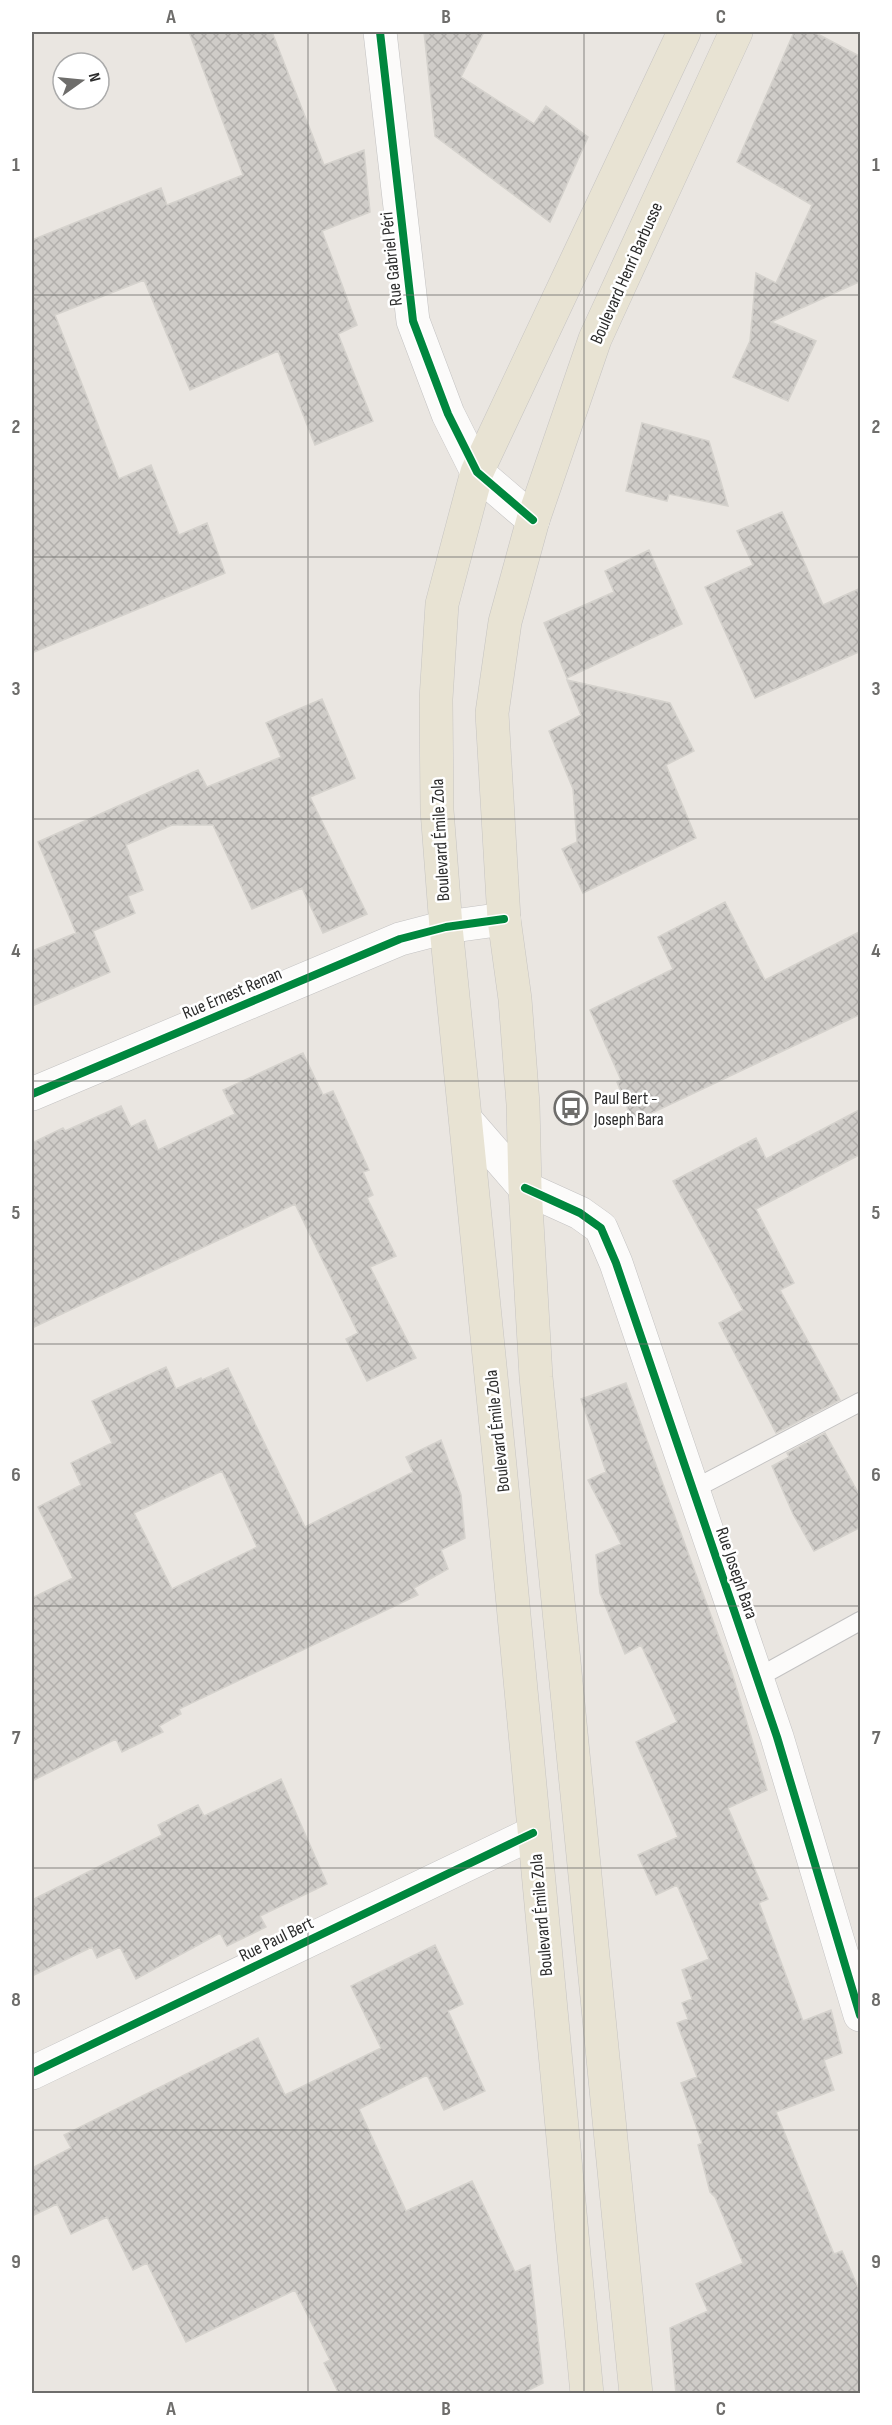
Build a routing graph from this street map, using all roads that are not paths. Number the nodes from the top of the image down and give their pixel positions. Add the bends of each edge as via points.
1 (380, 32) edge
2 (684, 32) edge
3 (736, 32) edge
4 (477, 472) junction
5 (532, 520) junction
6 (504, 919) junction
7 (446, 927) junction
8 (32, 1094) edge
9 (466, 1120) junction
10 (525, 1188) junction
11 (861, 1402) edge
12 (692, 1490) junction
13 (861, 1620) edge
14 (757, 1678) junction
15 (533, 1833) junction
16 (858, 1998) edge
17 (32, 2073) edge
18 (587, 2394) edge
19 (636, 2394) edge

1 - 4 street, Rue Gabriel Péri via 413,321 448,414
2 - 4 main road
3 - 5 main road, Boulevard Henri Barbusse via 596,339
4 - 5 street
4 - 7 main road, Boulevard Émile Zola via 442,604 436,699 437,810
5 - 6 main road via 505,622 492,713
6 - 7 street, Rue Ernest Renan
6 - 10 main road via 515,999
7 - 8 street, Rue Ernest Renan via 400,939
7 - 9 main road, Boulevard Émile Zola
9 - 10 street
9 - 15 main road, Boulevard Émile Zola
10 - 12 street, Rue Joseph Bara via 580,1213 601,1228
10 - 19 main road via 536,1377
11 - 12 lane
12 - 14 street, Rue Joseph Bara
13 - 14 lane
14 - 16 street, Rue Joseph Bara
15 - 17 street, Rue Paul Bert
15 - 18 main road, Boulevard Émile Zola

